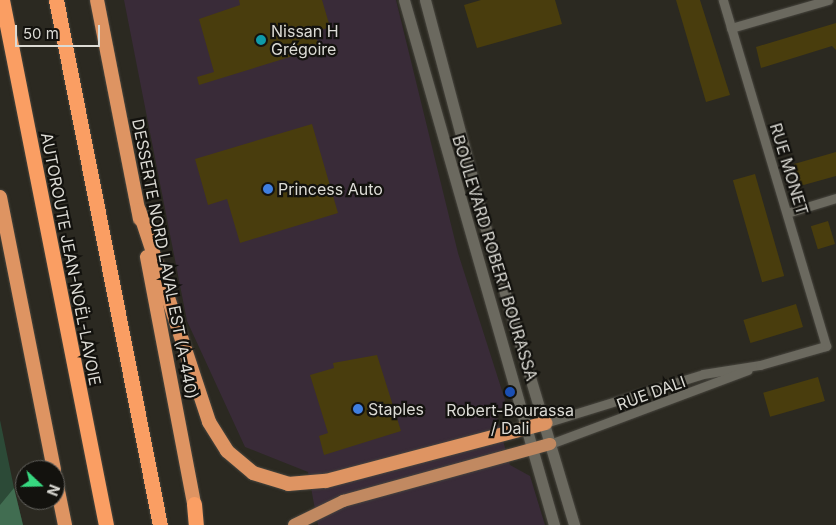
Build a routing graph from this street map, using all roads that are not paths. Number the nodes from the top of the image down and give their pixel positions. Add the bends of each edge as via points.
1 (2, 0) edge
2 (56, 0) edge
3 (97, 0) edge
4 (404, 0) edge
5 (425, 0) edge
6 (723, 0) edge
7 (828, 0) edge
8 (732, 28) junction
9 (0, 197) edge
10 (836, 198) edge
11 (138, 210) junction
12 (787, 213) junction
13 (826, 346) joint
14 (760, 365) junction
15 (545, 423) junction
16 (528, 426) junction
17 (550, 444) junction
18 (533, 447) junction
19 (52, 460) edge
20 (194, 504) joint
21 (61, 510) edge
22 (64, 525) edge
23 (106, 525) edge
24 (160, 525) edge
25 (197, 525) edge
26 (294, 525) edge
27 (554, 525) edge
28 (574, 525) edge

1 - 23 highway, AUTOROUTE JEAN-NOËL-LAVOIE
2 - 24 highway
3 - 11 highway, DESSERTE NORD LAVAL EST (A-440)
4 - 16 street, BOULEVARD ROBERT BOURASSA via 456,192
5 - 15 street, BOULEVARD ROBERT BOURASSA via 485,226
6 - 8 street, RUE MONET
7 - 8 street
8 - 12 street, RUE MONET
9 - 19 highway
10 - 12 street
11 - 16 highway via 209,422 226,451 253,473 288,484 326,481
11 - 20 highway, DESSERTE NORD LAVAL EST (A-440)
12 - 13 street, RUE MONET
13 - 14 street, RUE DALI
14 - 15 street, RUE DALI via 703,374
14 - 17 street, RUE DALI via 700,391
15 - 16 highway
15 - 17 street, BOULEVARD ROBERT BOURASSA
16 - 18 street, BOULEVARD ROBERT BOURASSA
17 - 18 main road
17 - 28 street, BOULEVARD ROBERT BOURASSA
18 - 26 main road via 343,501
18 - 27 street, BOULEVARD ROBERT BOURASSA
20 - 25 highway
21 - 22 highway

